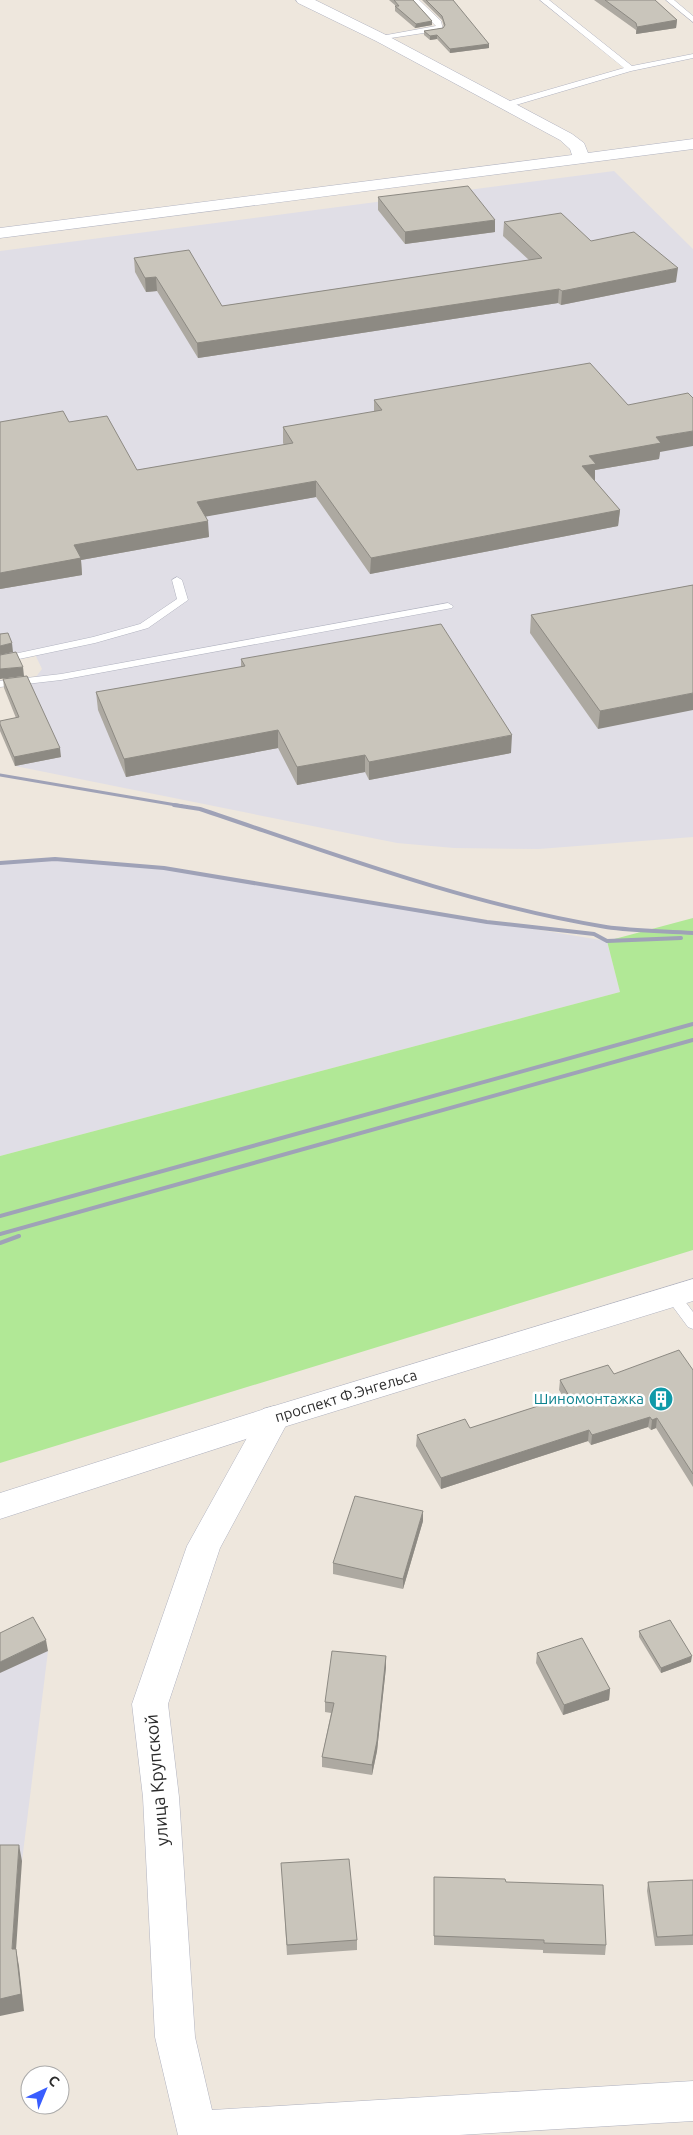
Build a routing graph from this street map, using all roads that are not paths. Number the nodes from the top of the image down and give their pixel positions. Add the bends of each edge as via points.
1 (303, 0) edge
2 (415, 0) edge
3 (544, 0) edge
4 (670, 0) edge
5 (693, 20) edge
6 (381, 38) junction
7 (693, 56) edge
8 (630, 69) junction
9 (506, 105) junction
10 (693, 144) edge
11 (581, 158) junction
12 (0, 233) edge
13 (177, 580) dead end
14 (448, 606) dead end
15 (0, 660) edge
16 (0, 684) edge
17 (683, 1293) edge
18 (693, 1323) edge
19 (274, 1418) junction
20 (0, 1506) edge
21 (693, 2101) edge
22 (198, 2133) edge

1 - 6 street
2 - 6 lane via 438,22 440,28
3 - 8 lane
4 - 5 lane
6 - 9 street
7 - 8 lane
8 - 9 lane
9 - 11 street via 566,137 578,147
10 - 11 street
11 - 12 street
13 - 15 lane via 183,600 144,626
14 - 16 lane via 61,677
17 - 18 lane
17 - 19 street, проспект Ф.Энгельса
19 - 20 street, проспект Ф.Энгельса
19 - 22 street, улица Крупской via 204,1546 150,1704 161,1797 175,2037
21 - 22 street

